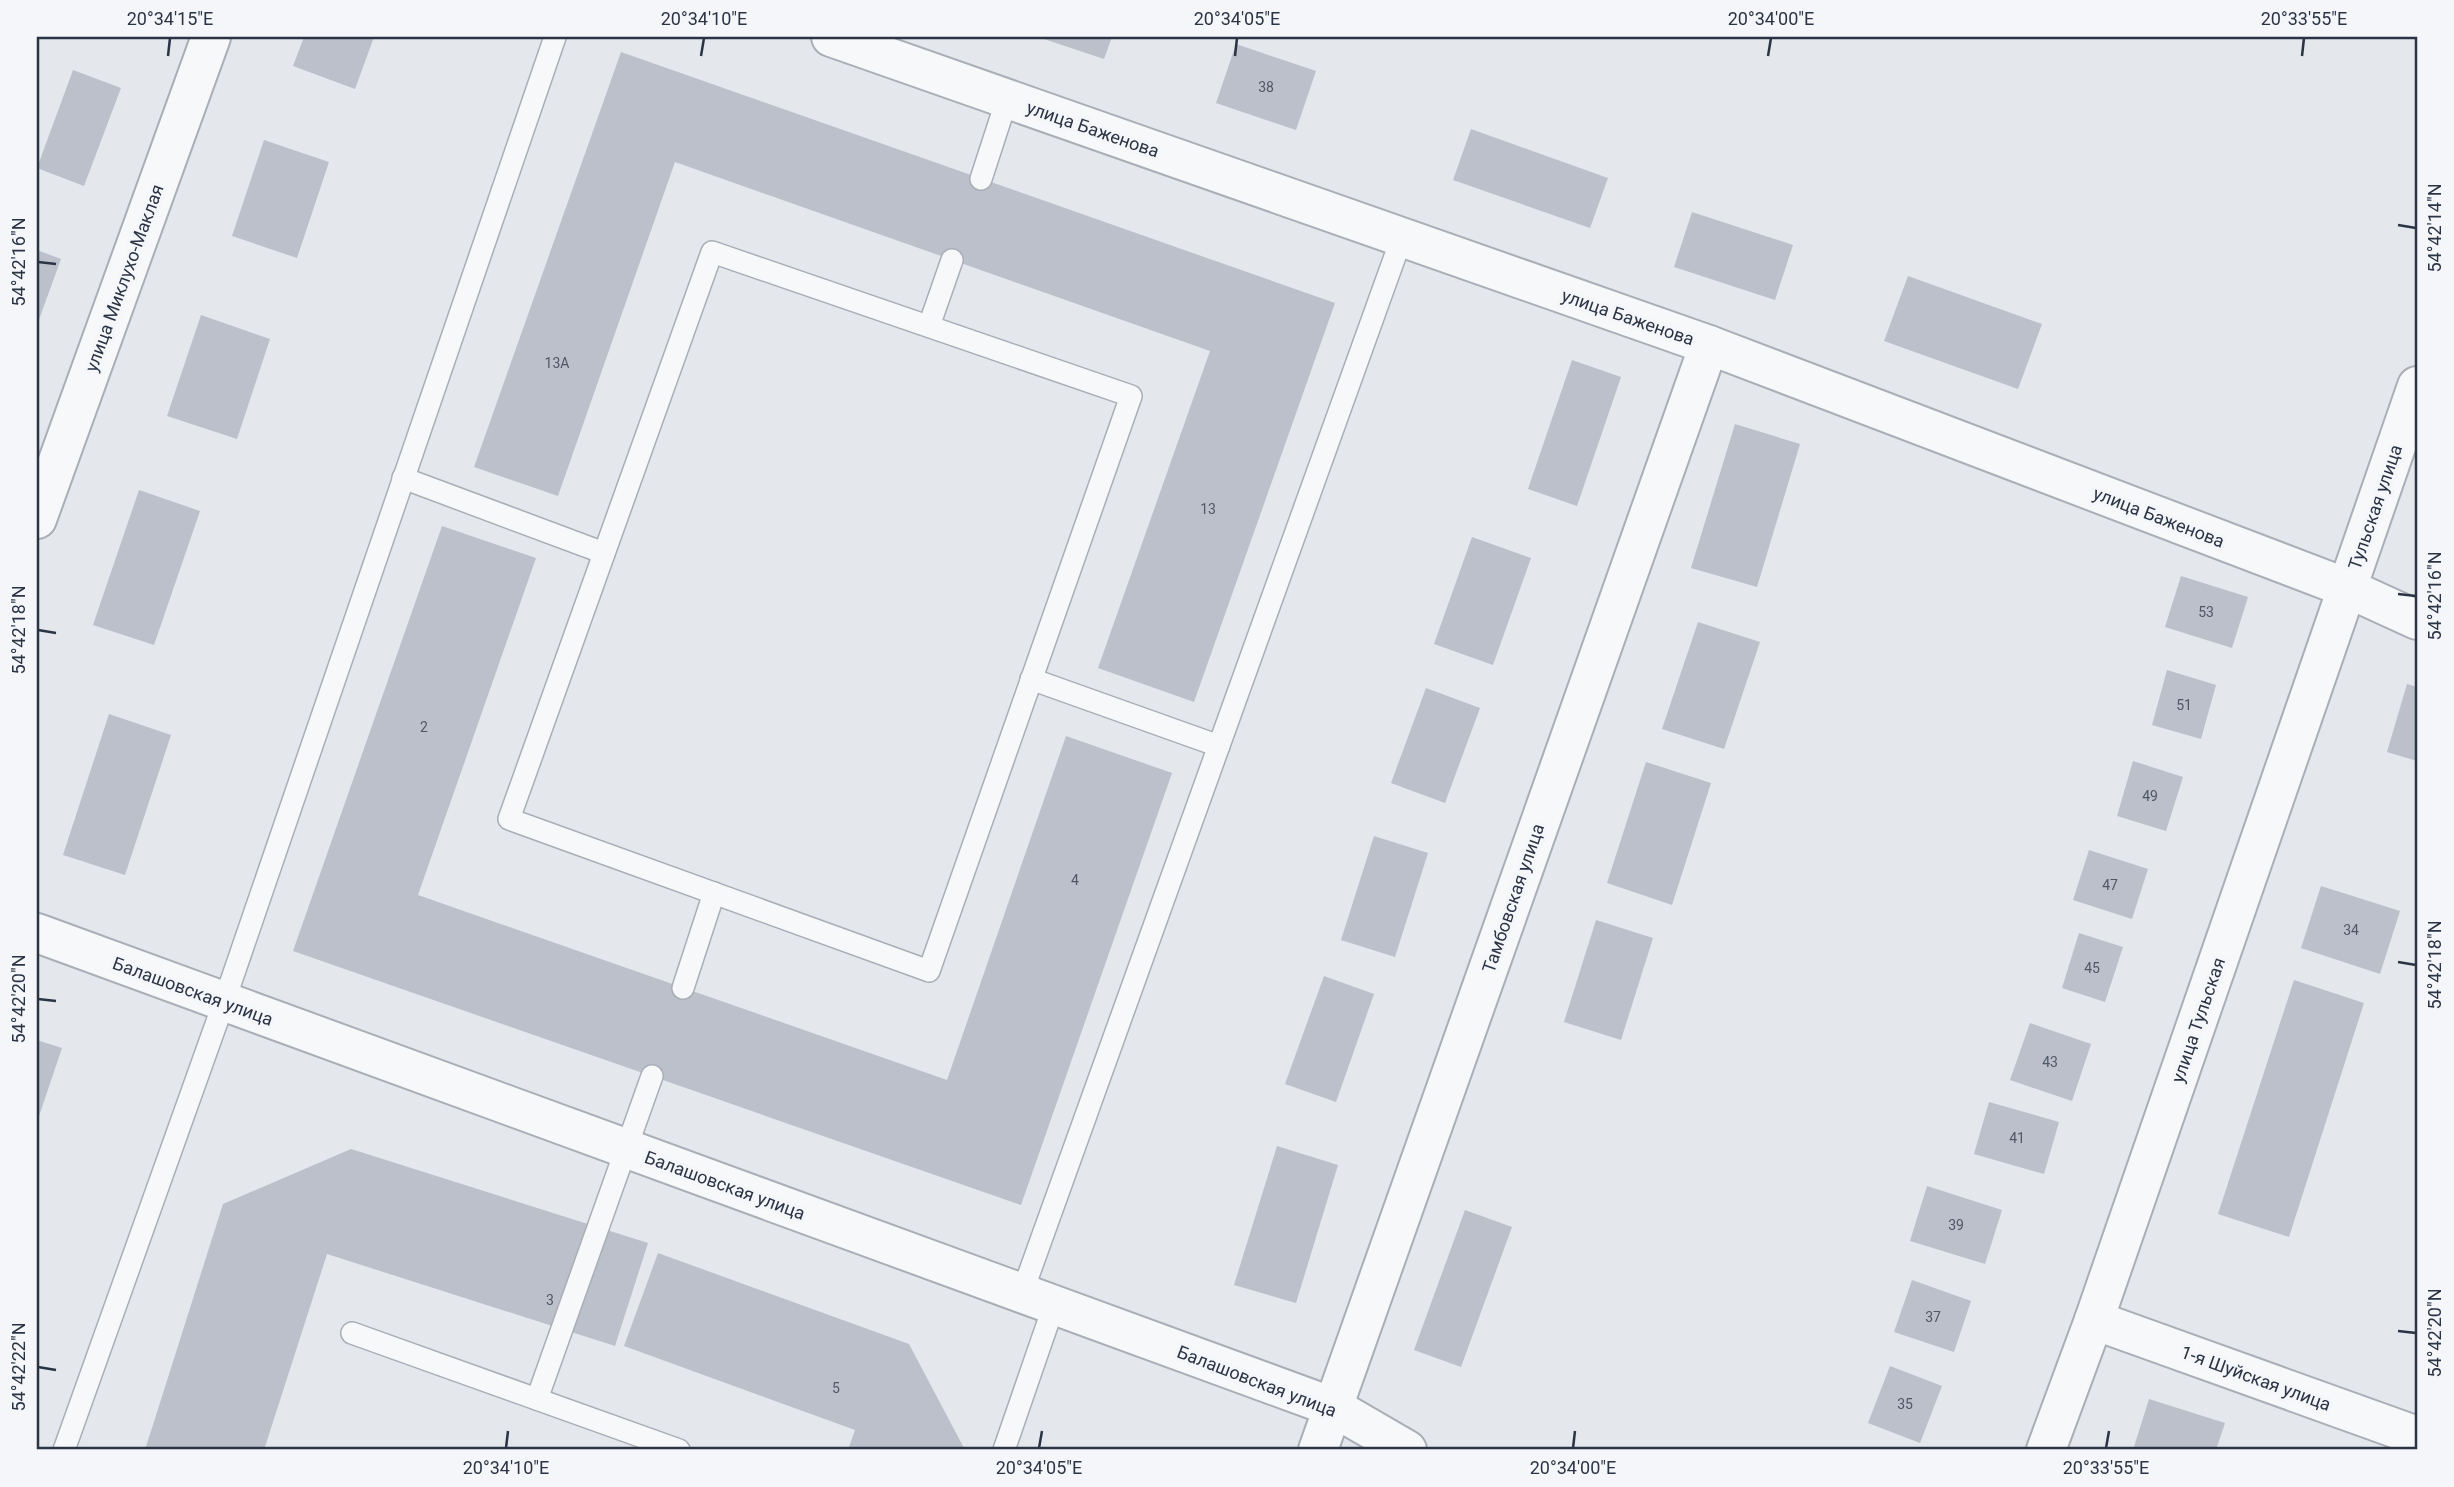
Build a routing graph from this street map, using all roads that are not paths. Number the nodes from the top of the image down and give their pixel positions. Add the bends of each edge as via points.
1 (211, 37) edge
2 (555, 37) edge
3 (831, 37) edge
4 (1007, 99) junction
5 (981, 178) dead end
6 (1402, 237) junction
7 (952, 260) dead end
8 (929, 327) junction
9 (1709, 345) junction
10 (2417, 386) edge
11 (403, 478) junction
12 (37, 519) edge
13 (604, 553) junction
14 (2347, 588) junction
15 (2417, 620) edge
16 (1031, 679) junction
17 (1219, 746) junction
18 (714, 893) junction
19 (37, 933) edge
20 (683, 988) dead end
21 (224, 1002) junction
22 (652, 1076) dead end
23 (627, 1149) junction
24 (1038, 1299) junction
25 (2094, 1320) junction
26 (352, 1333) dead end
27 (537, 1399) junction
28 (1333, 1407) junction
29 (2417, 1436) edge
30 (64, 1450) edge
31 (680, 1450) edge
32 (1004, 1450) edge
33 (1318, 1450) edge
34 (1407, 1450) edge
35 (2046, 1450) edge

1 - 12 street, улица Миклухо-Маклая
2 - 11 lane
3 - 4 street, улица Баженова
4 - 5 lane
4 - 6 street, улица Баженова
6 - 9 street, улица Баженова
6 - 17 lane
7 - 8 lane
8 - 13 lane via 712,251
8 - 16 lane via 1131,396
9 - 14 street, улица Баженова
9 - 28 street, Тамбовская улица
10 - 14 street, Тульская улица
11 - 13 lane
11 - 21 lane
13 - 18 lane via 509,819
14 - 15 street, улица Баженова
14 - 25 street, улица Тульская
16 - 17 lane
16 - 18 lane via 929,971
17 - 24 lane
18 - 20 lane
19 - 21 street, Балашовская улица
21 - 23 street, Балашовская улица
21 - 30 lane
22 - 23 lane
23 - 24 street, Балашовская улица
23 - 27 lane
24 - 28 street, Балашовская улица
24 - 32 lane
25 - 29 street, 1-я Шуйская улица
25 - 35 street, улица Тульская
26 - 27 lane
27 - 31 lane
28 - 33 street, Тамбовская улица
28 - 34 street, Балашовская улица

